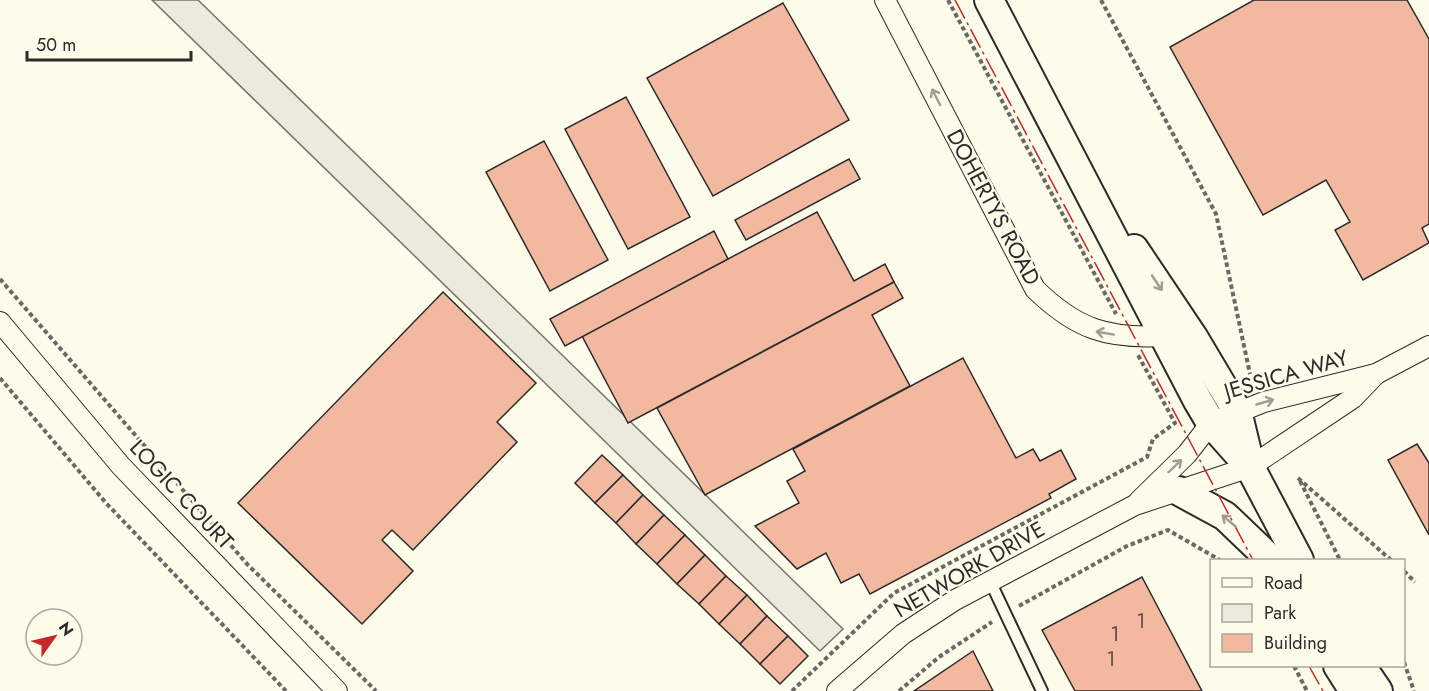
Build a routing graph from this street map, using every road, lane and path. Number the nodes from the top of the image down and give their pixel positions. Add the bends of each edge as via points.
1 (885, 0) edge
2 (948, 0) edge
3 (1101, 0) edge
4 (991, 1) edge
5 (1087, 184) junction
6 (0, 279) edge
7 (0, 321) edge
8 (1163, 336) junction
9 (1129, 338) junction
10 (1429, 346) edge
11 (1250, 374) dead end
12 (1376, 374) junction
13 (0, 378) edge
14 (1237, 411) junction
15 (1211, 423) junction
16 (1250, 467) junction
17 (1179, 491) junction
18 (1135, 505) junction
19 (1217, 559) edge
20 (1269, 559) edge
21 (1298, 559) edge
22 (1339, 559) edge
23 (1389, 559) edge
24 (1405, 573) edge
25 (990, 581) junction
26 (1415, 582) dead end
27 (1006, 613) junction
28 (1405, 665) edge
29 (1295, 667) edge
30 (1339, 667) edge
31 (1346, 667) edge
32 (1362, 667) edge
33 (286, 691) edge
34 (337, 691) edge
35 (376, 691) edge
36 (792, 691) edge
37 (837, 691) edge
38 (899, 691) edge
39 (1042, 691) edge
40 (1307, 691) edge
41 (1354, 691) edge
42 (1378, 691) edge
43 (1414, 691) edge

9 -> 1 street, DOHERTYS ROAD via 1094,331 1050,304 1035,289
2 - 9 path
3 - 11 path via 1216,214
4 - 5 main road
5 - 8 main road
5 -> 14 main road via 1155,279
6 - 35 path via 247,564
7 - 34 street, LOGIC COURT via 121,466
8 - 9 street, DOHERTYS ROAD
8 - 15 main road
9 - 36 path via 1175,423 1153,439 1147,457 894,593
10 - 12 street, JESSICA WAY
14 -> 12 street, JESSICA WAY
12 - 16 street, JESSICA WAY via 1353,398
13 - 33 path via 106,503
14 - 15 street, JESSICA WAY
14 - 16 main road
15 - 16 main road
18 -> 15 street, NETWORK DRIVE via 1187,454
16 - 17 street, NETWORK DRIVE
16 - 21 main road
17 - 18 street, NETWORK DRIVE
20 -> 17 main road via 1225,516
18 - 25 street, NETWORK DRIVE
19 - 27 path via 1168,530 1127,546
22 - 23 path via 1298,478
24 - 26 path
25 - 27 lane
25 - 37 street, NETWORK DRIVE via 903,634
27 - 38 path via 939,657
27 - 39 lane
28 - 43 path
29 - 40 path
30 - 41 main road
31 - 41 main road
32 - 42 main road

